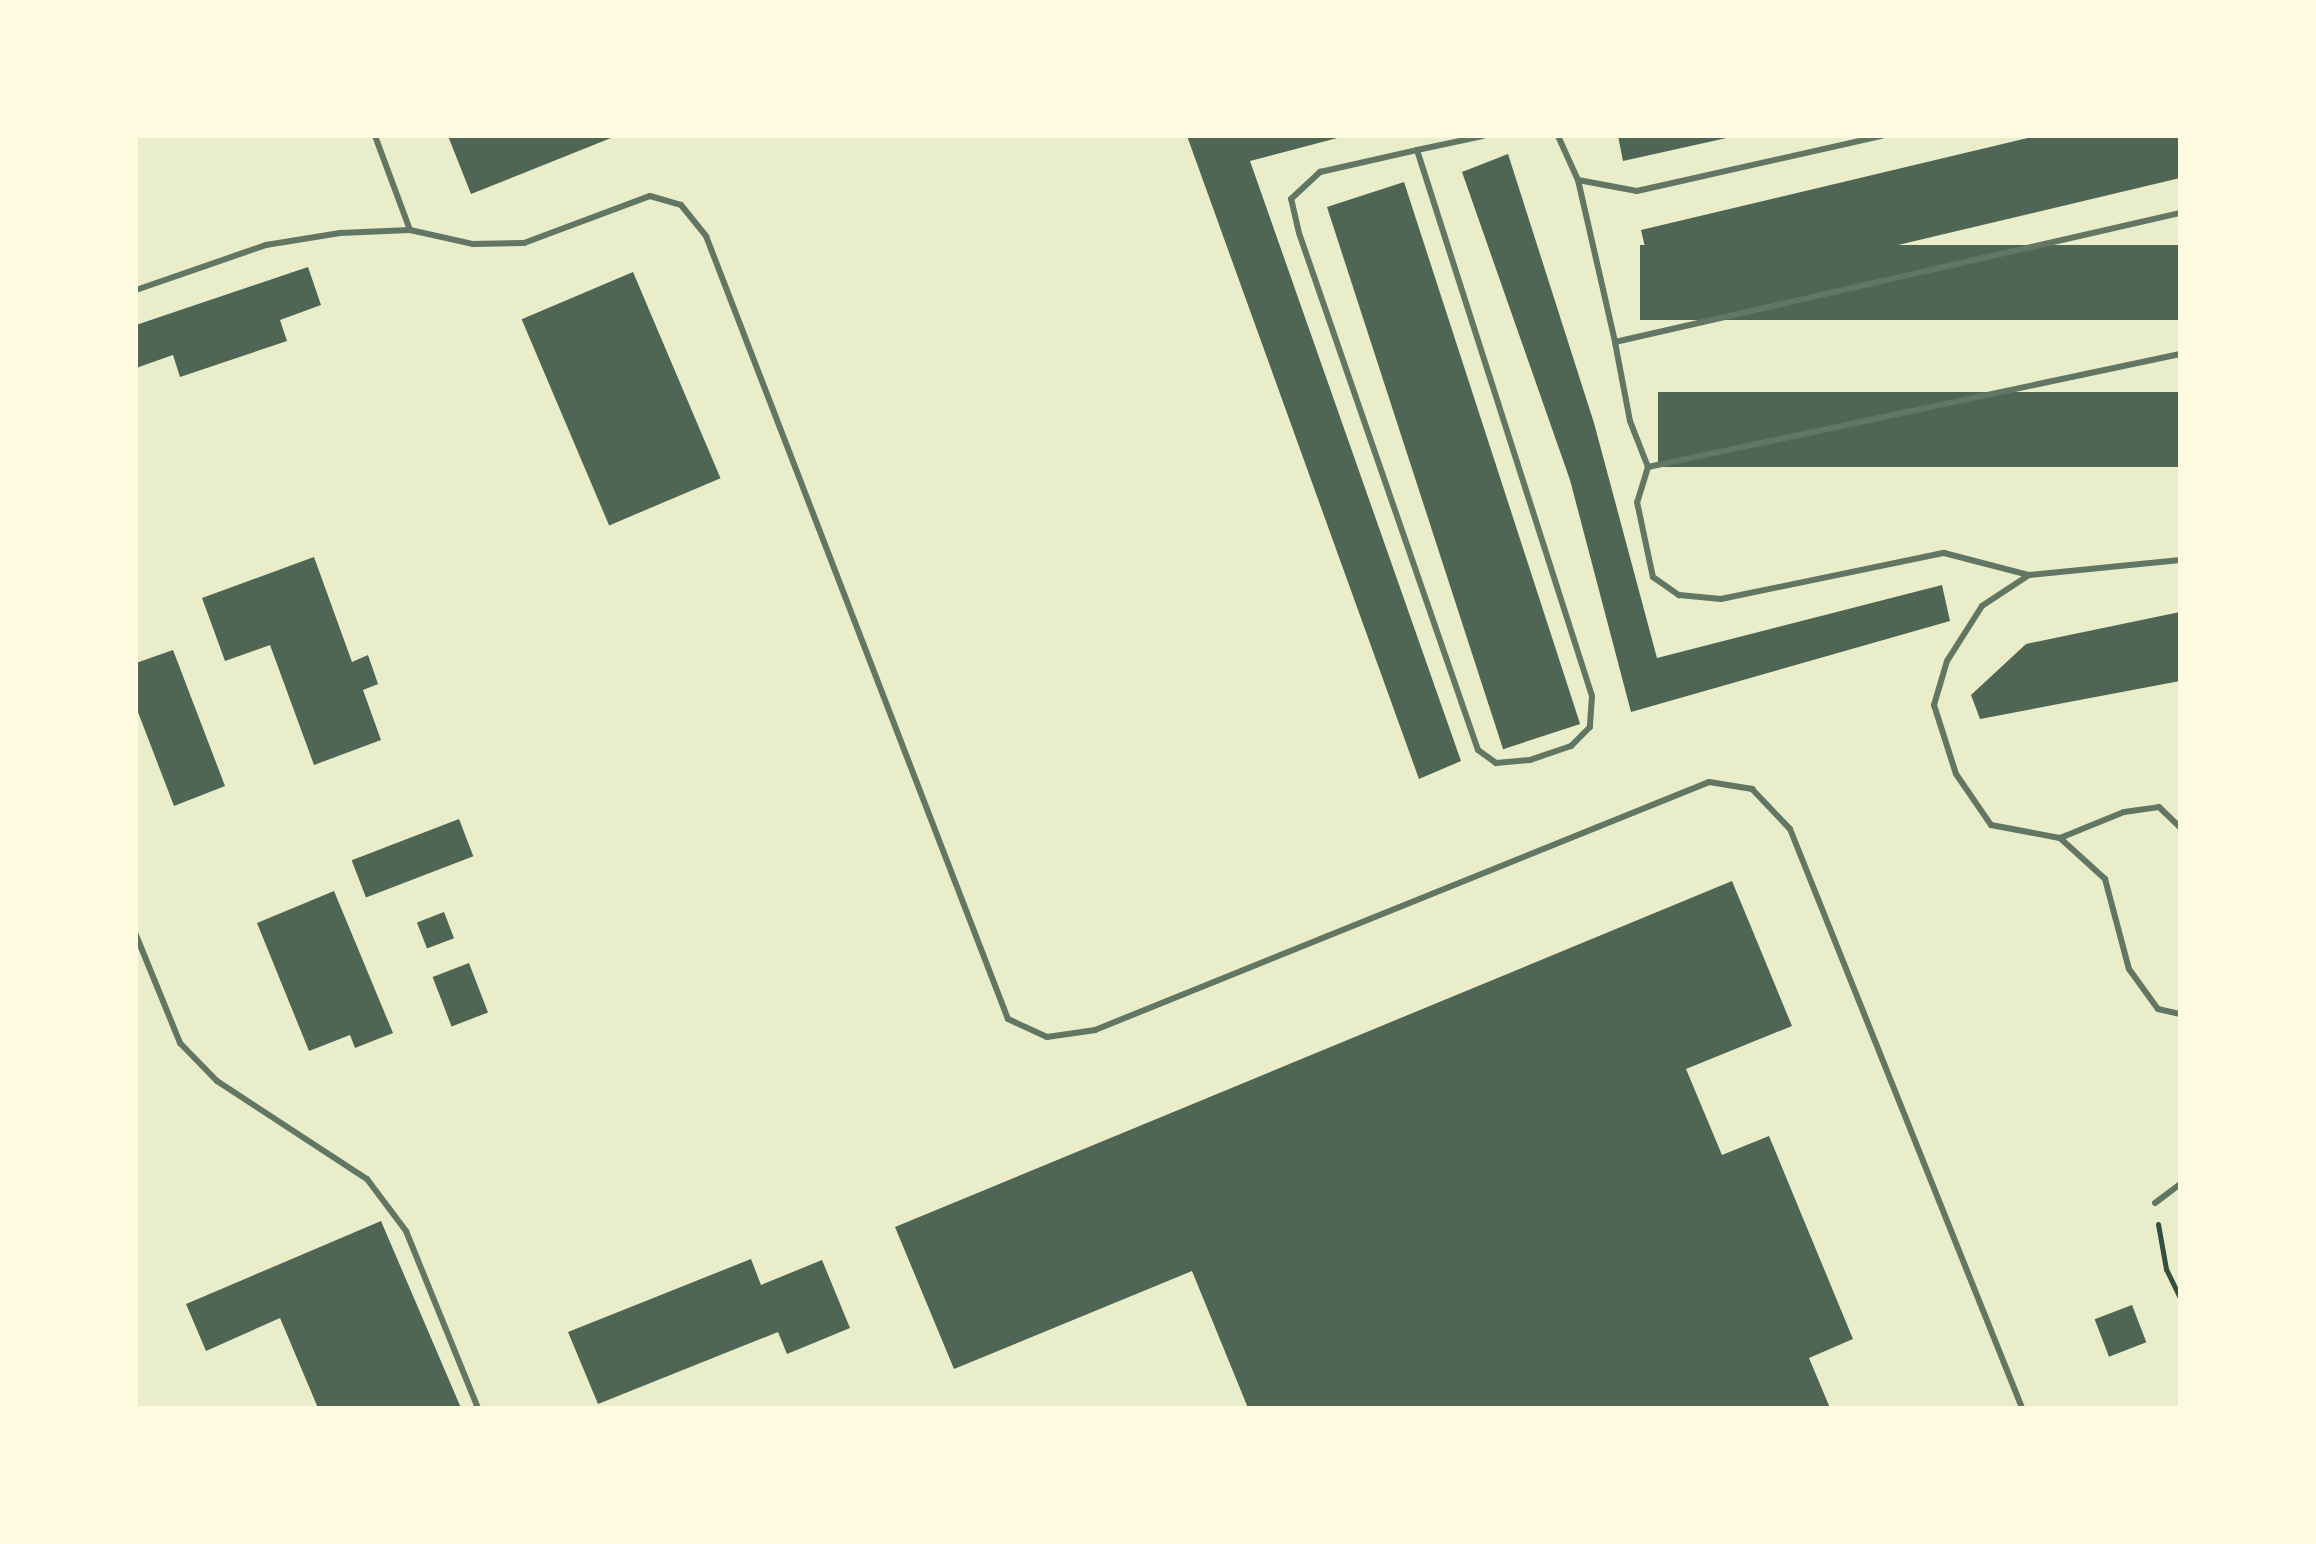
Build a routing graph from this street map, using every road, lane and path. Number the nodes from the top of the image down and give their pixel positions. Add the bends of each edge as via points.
1 (375, 136) edge
2 (1483, 136) edge
3 (1558, 136) edge
4 (1882, 136) edge
5 (1417, 150) junction
6 (1578, 180) junction
7 (2180, 213) edge
8 (410, 230) junction
9 (136, 290) edge
10 (1615, 342) junction
11 (2180, 354) edge
12 (1648, 467) junction
13 (2180, 560) edge
14 (2029, 575) junction
15 (2180, 827) edge
16 (2060, 838) junction
17 (136, 935) edge
18 (2180, 1014) edge
19 (2180, 1184) edge
20 (2155, 1203) joint
21 (2180, 1298) edge
22 (478, 1408) edge
23 (2022, 1408) edge

1 - 8 lane
2 - 5 lane
3 - 6 lane
4 - 6 lane via 1637,191
5 - 5 lane via 1320,172 1291,199 1478,750 1496,763 1530,760 1571,746 1590,727 1592,696
6 - 10 lane
7 - 10 lane
8 - 9 lane via 340,233 266,245
8 - 23 lane via 473,244 524,243 650,196 681,205 706,236 1008,1019 1047,1037 1095,1030 1709,782 1752,789 1790,829
10 - 12 lane via 1630,421
11 - 12 lane
12 - 14 lane via 1637,502 1653,577 1679,595 1721,599 1944,553
13 - 14 lane
14 - 16 lane via 1982,606 1947,661 1934,705 1956,774 1991,825
15 - 16 lane via 2159,807 2124,812
16 - 18 lane via 2105,879 2129,969 2158,1009
17 - 22 lane via 180,1043 217,1081 367,1179 406,1231
19 - 20 lane
20 - 21 path via 2166,1269

